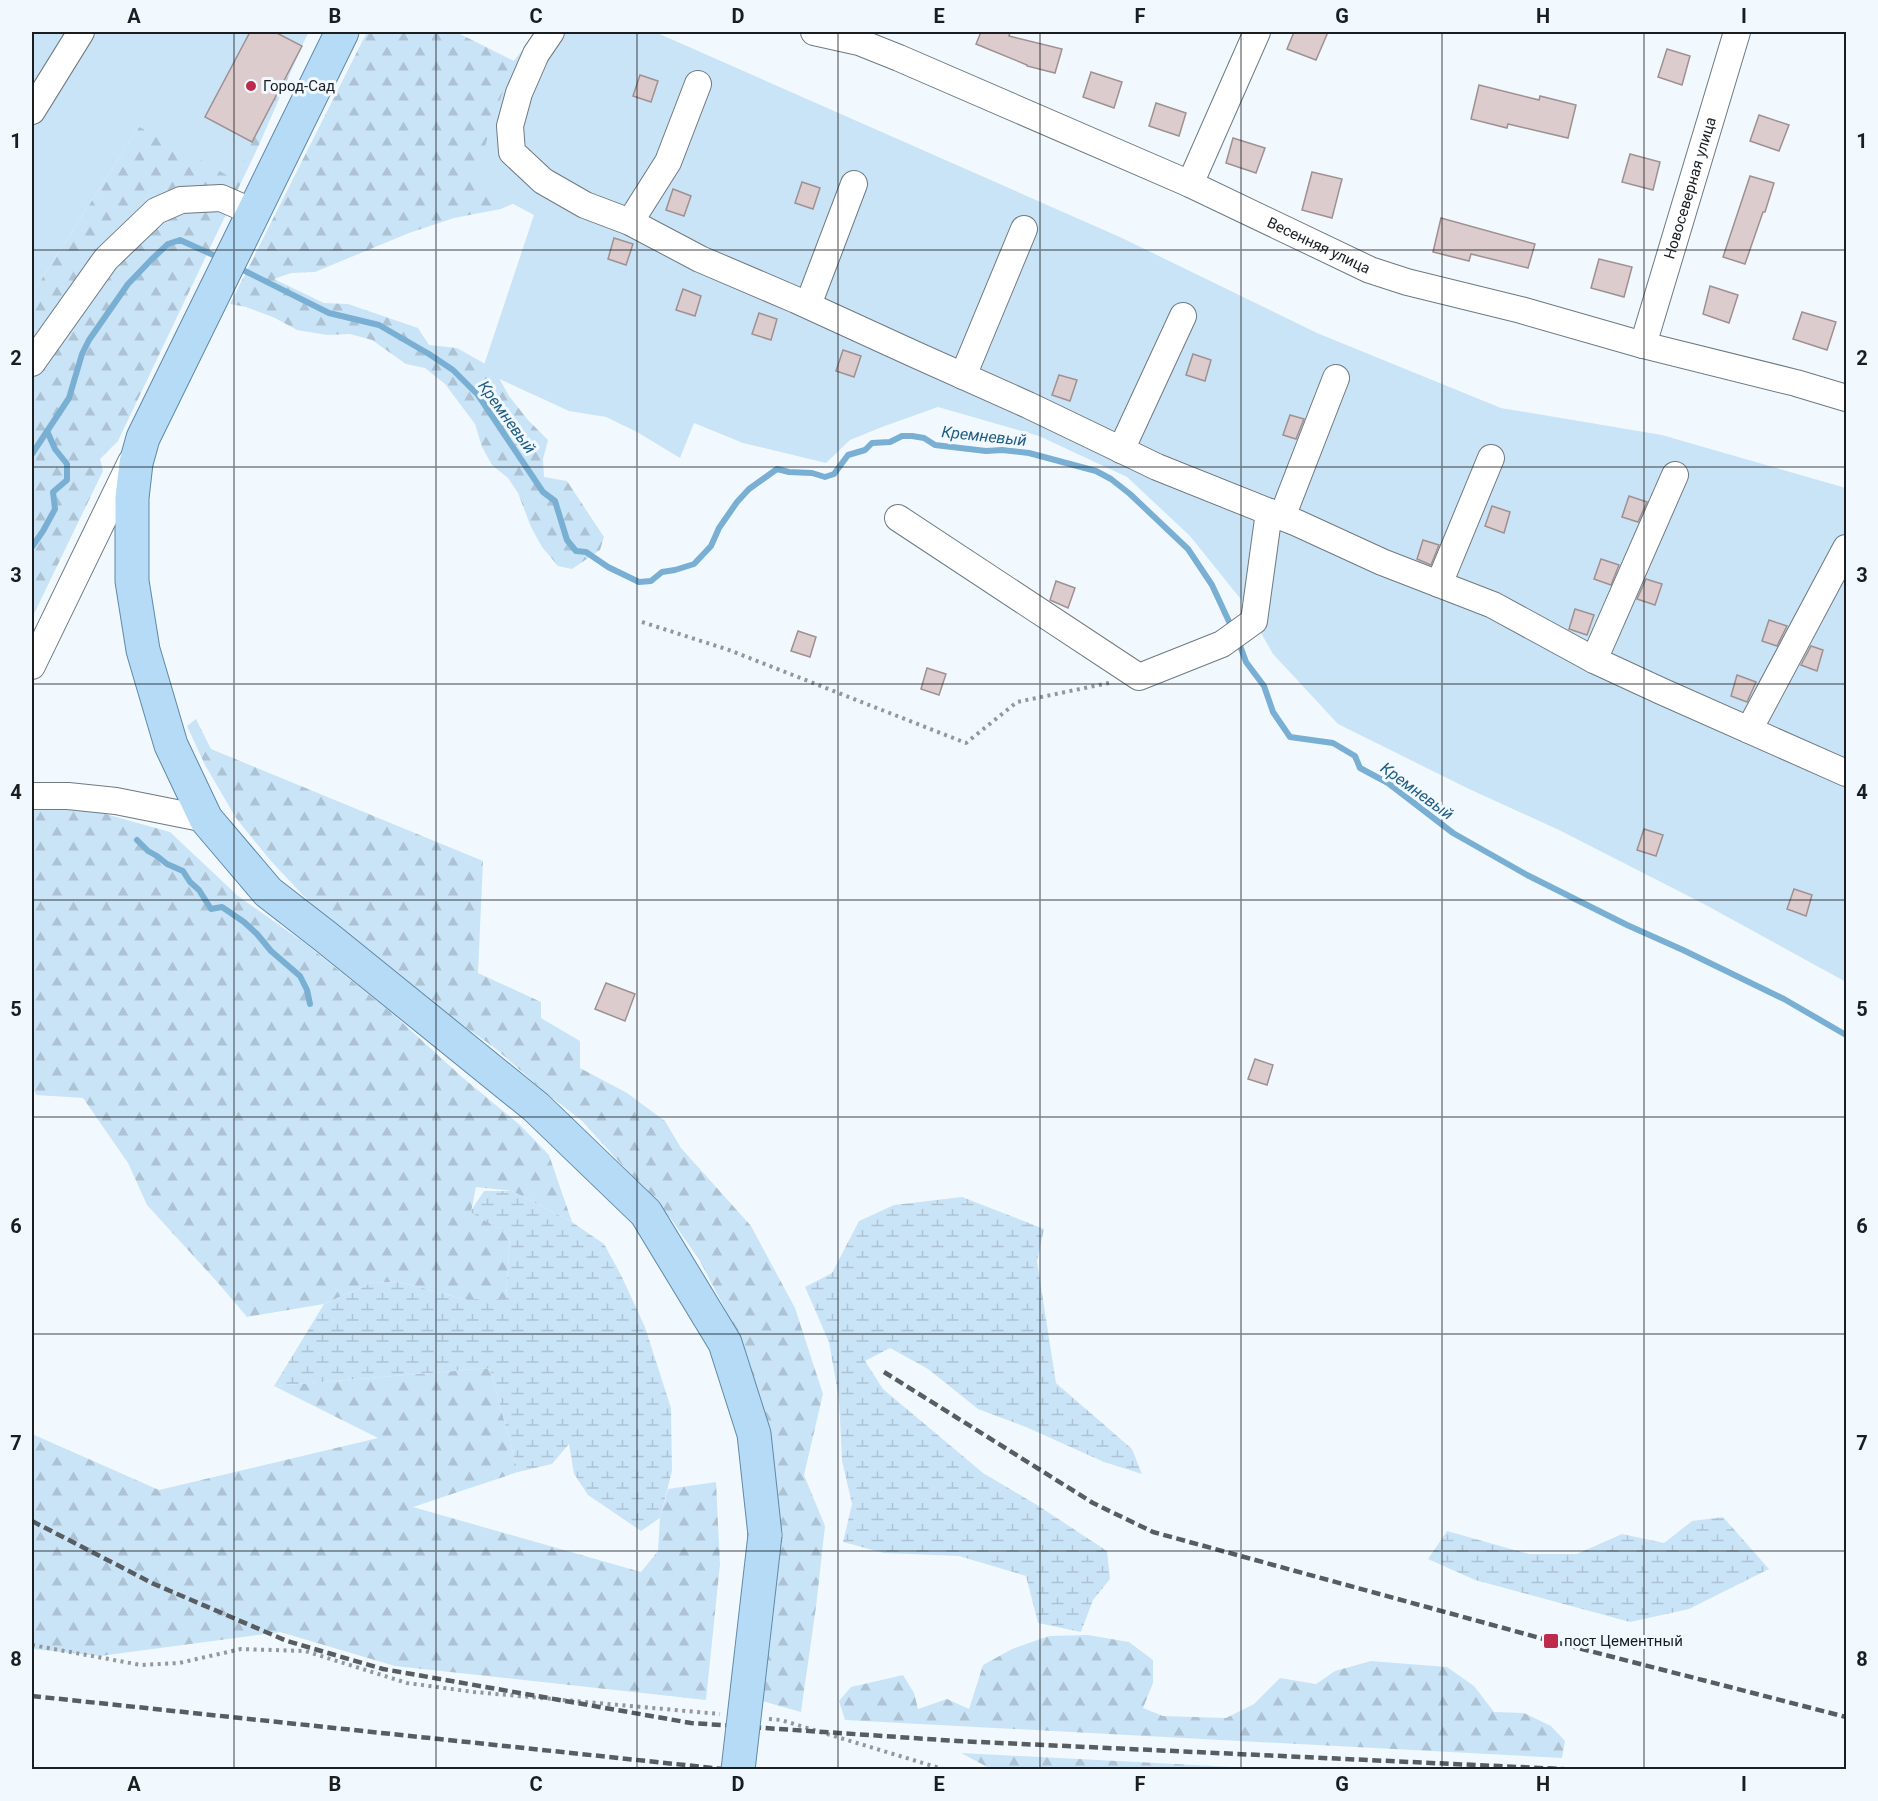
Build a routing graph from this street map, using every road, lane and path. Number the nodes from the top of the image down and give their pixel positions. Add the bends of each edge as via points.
1 (74, 32) edge
2 (81, 32) edge
3 (342, 32) edge
4 (551, 32) edge
5 (814, 32) edge
6 (1257, 32) edge
7 (1737, 32) edge
8 (698, 84) dead end
9 (32, 111) edge
10 (854, 184) dead end
11 (1190, 184) junction
12 (250, 220) junction
13 (630, 222) junction
14 (1024, 229) dead end
15 (808, 305) junction
16 (1184, 316) dead end
17 (1643, 345) junction
18 (32, 363) edge
19 (963, 376) junction
20 (1336, 378) dead end
21 (1846, 398) edge
22 (143, 438) junction
23 (1121, 450) junction
24 (1491, 458) dead end
25 (1676, 475) dead end
26 (1275, 514) junction
27 (898, 518) dead end
28 (1846, 548) edge
29 (1439, 584) junction
30 (642, 622) dead end
31 (1594, 660) junction
32 (32, 666) edge
33 (1139, 677) junction
34 (1749, 730) junction
35 (1846, 773) edge
36 (32, 796) edge
37 (206, 819) junction
38 (32, 1646) edge
39 (725, 1714) dead end
40 (758, 1718) dead end
41 (738, 1770) edge
42 (946, 1770) edge

1 - 2 street
2 - 9 street
3 - 12 main road
4 - 13 street via 536,54 519,93 510,126 512,152 543,181 585,205
5 - 11 street, Весенняя улица via 859,42 899,58
6 - 11 street
7 - 17 street, Новосеверная улица
8 - 13 street via 668,162
10 - 15 street
11 - 17 street, Весенняя улица via 1370,270
12 - 18 street via 221,198 181,200 156,211 106,259
12 - 22 main road
13 - 15 street via 699,259
14 - 19 street
15 - 19 street
16 - 23 street
17 - 21 street, Весенняя улица
19 - 23 street
20 - 26 street
22 - 32 street
22 - 37 main road via 132,498 132,581 143,650 171,745
23 - 26 street
24 - 29 street
25 - 31 street
26 - 29 street
26 - 33 street via 1254,621 1222,644
27 - 33 street
28 - 34 street
29 - 31 street via 1493,605
30 - 33 path via 729,650 966,742 1017,702
31 - 34 street
34 - 35 street
36 - 37 street via 68,795 116,801
37 - 41 main road, bridge via 268,892 536,1107 646,1213 725,1343 754,1434 765,1535
38 - 39 path via 141,1665 178,1663 241,1649 305,1651 407,1683
40 - 42 path via 781,1720

